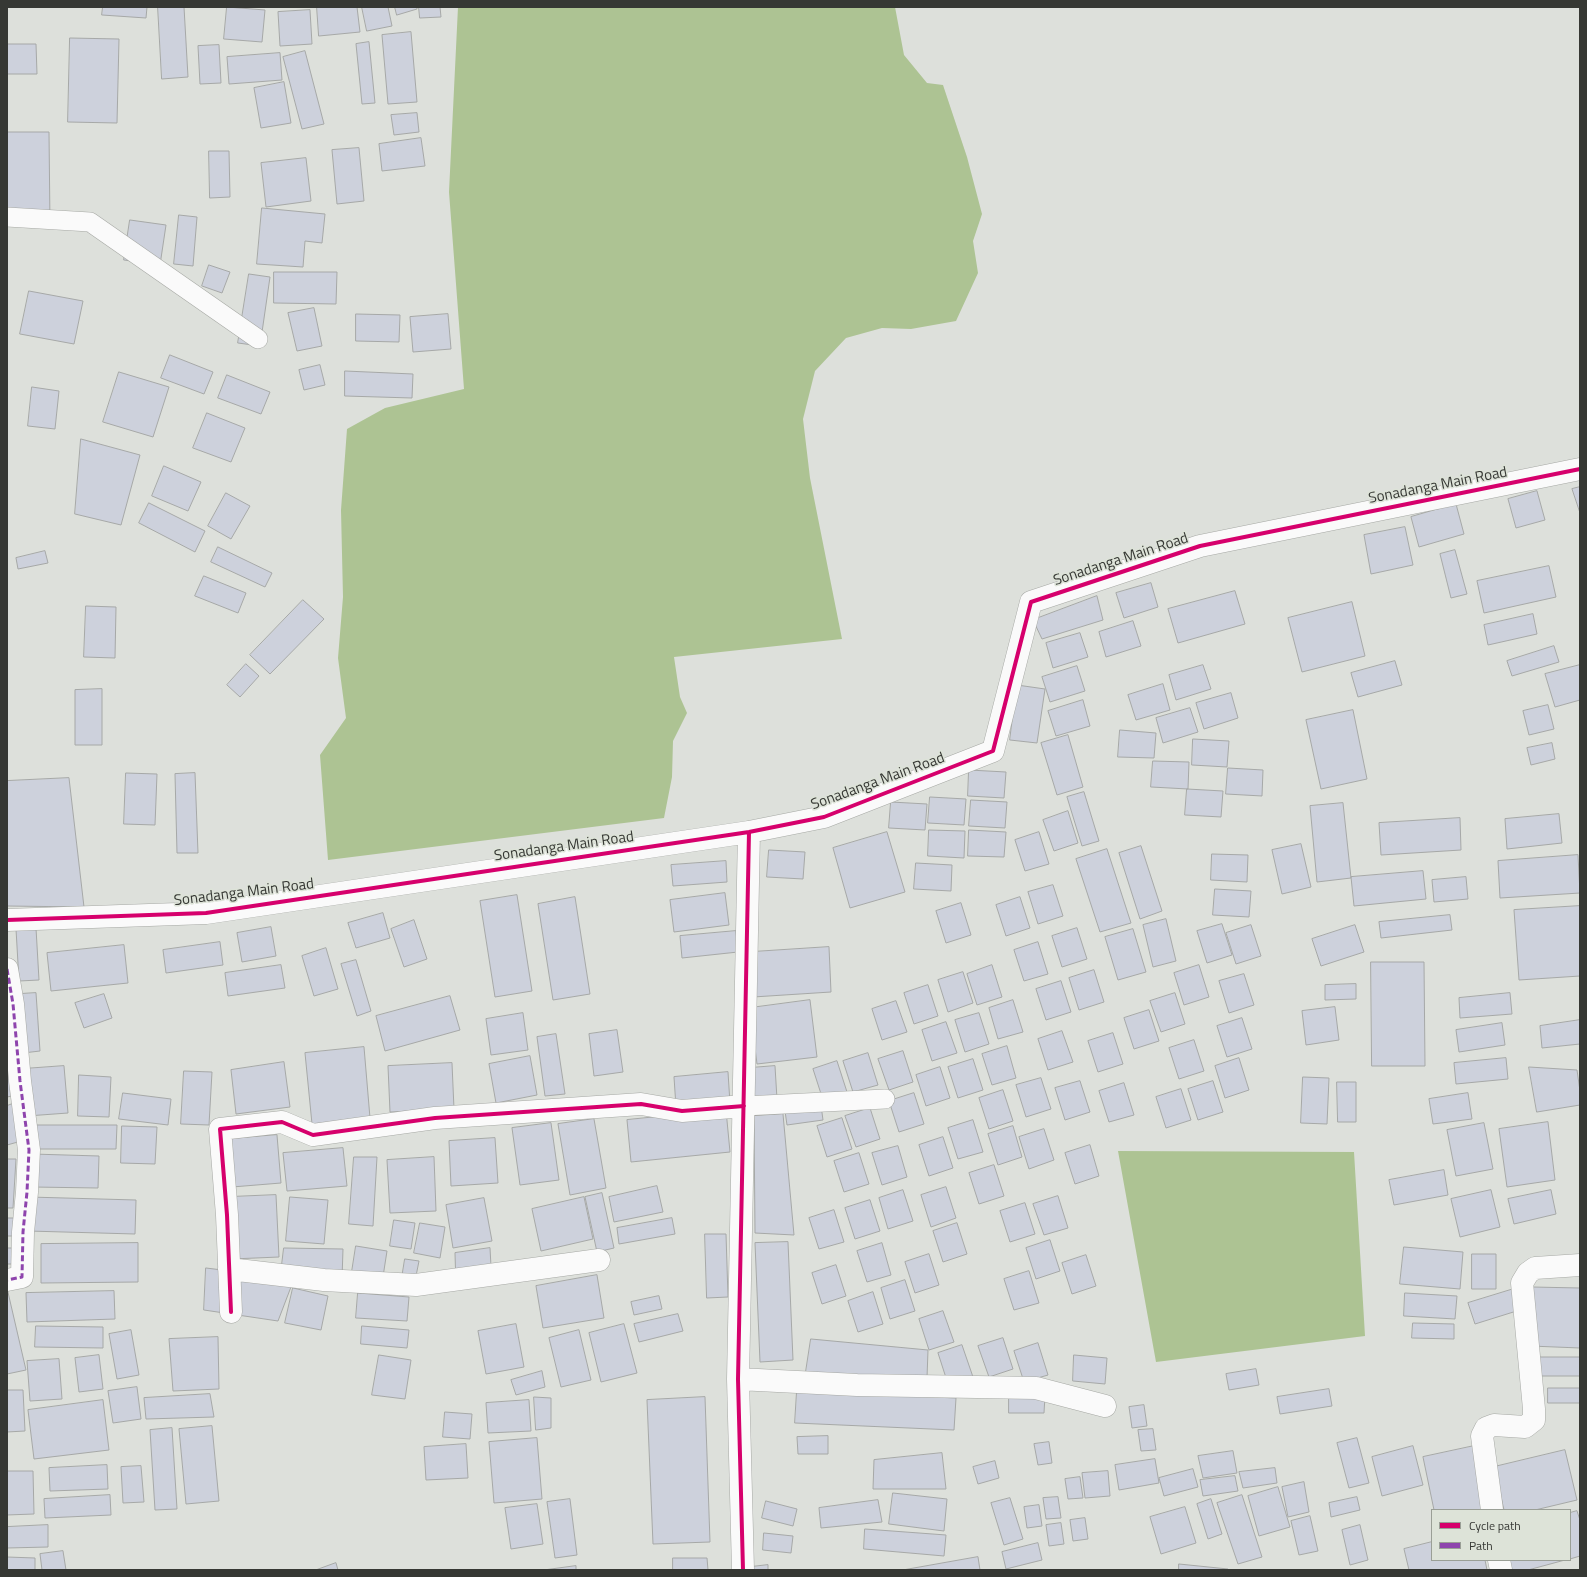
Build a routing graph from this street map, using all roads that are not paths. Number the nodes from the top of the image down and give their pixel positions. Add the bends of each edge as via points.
1 (7, 217) edge
2 (258, 340) dead end
3 (1580, 469) edge
4 (749, 832) junction
5 (7, 920) edge
6 (7, 969) edge
7 (886, 1099) dead end
8 (744, 1106) junction
9 (599, 1260) dead end
10 (1580, 1265) edge
11 (229, 1269) junction
12 (7, 1280) edge
13 (231, 1312) dead end
14 (738, 1379) junction
15 (1105, 1406) dead end
16 (1492, 1509) edge
17 (743, 1570) edge

1 - 2 lane via 90,222
3 - 4 street, Sonadanga Main Road via 1200,546 1031,602 993,751 824,817
4 - 5 street, Sonadanga Main Road via 206,913
4 - 8 street
6 - 12 street via 29,1150 22,1277
7 - 8 lane
8 - 11 street via 682,1110 641,1104 435,1118 313,1135 282,1122 220,1129
8 - 14 street
9 - 11 street via 416,1286 324,1280
10 - 16 street via 1534,1268 1522,1283 1534,1420 1525,1427 1494,1425 1486,1428 1482,1436
11 - 13 street
14 - 15 street via 1036,1388
14 - 17 street

